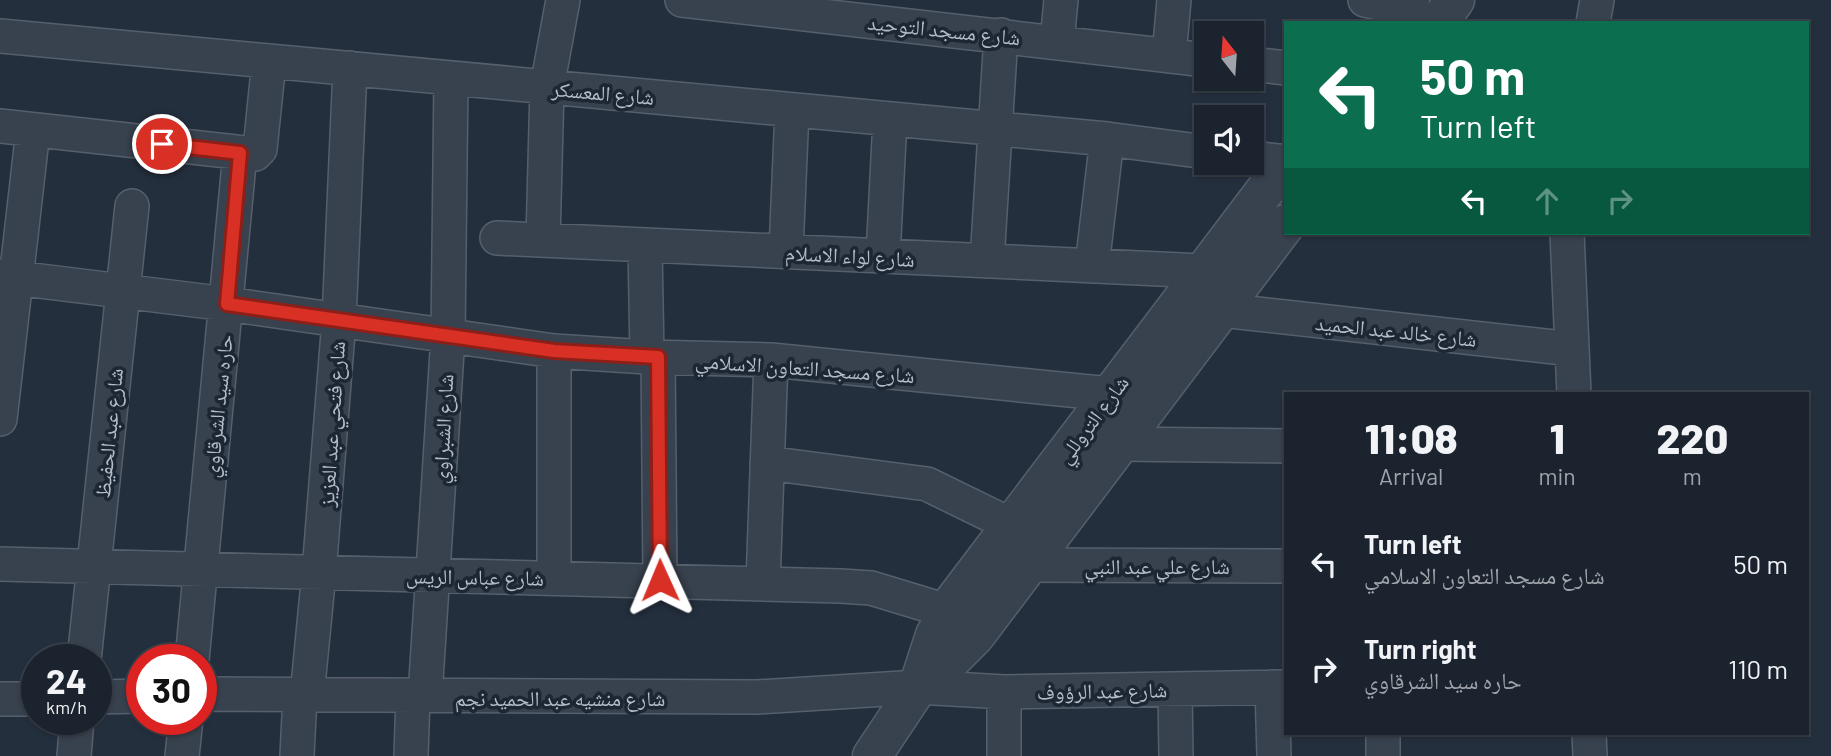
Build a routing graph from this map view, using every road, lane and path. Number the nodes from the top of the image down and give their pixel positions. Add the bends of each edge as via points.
1 (563, 0) edge
2 (1061, 0) edge
3 (1174, 0) edge
4 (1365, 0) edge
5 (1455, 0) edge
6 (1597, 0) edge
7 (704, 1) edge
8 (818, 8) edge
9 (1402, 10) edge
10 (941, 14) edge
11 (1439, 21) edge
12 (1593, 21) edge
13 (1001, 35) junction
14 (0, 36) edge
15 (1057, 42) junction
16 (1169, 56) junction
17 (1194, 59) edge
18 (269, 61) junction
19 (1264, 65) edge
20 (350, 68) junction
21 (1284, 68) edge
22 (451, 78) junction
23 (547, 87) junction
24 (792, 110) junction
25 (890, 119) junction
26 (0, 126) edge
27 (995, 129) junction
28 (33, 130) junction
29 (1107, 139) junction
30 (1194, 150) edge
31 (240, 153) junction
32 (1264, 159) edge
33 (1284, 162) edge
34 (1284, 165) edge
35 (132, 206) dead end
36 (1284, 227) edge
37 (1567, 235) edge
38 (497, 238) dead end
39 (544, 240) junction
40 (645, 245) junction
41 (786, 251) junction
42 (883, 256) junction
43 (988, 261) junction
44 (1092, 266) junction
45 (1203, 271) junction
46 (8, 276) edge
47 (123, 290) junction
48 (227, 304) junction
49 (1221, 310) junction
50 (338, 320) junction
51 (447, 336) junction
52 (1572, 349) junction
53 (554, 351) junction
54 (652, 357) junction
55 (771, 360) junction
56 (1574, 392) edge
57 (1110, 394) junction
58 (0, 419) edge
59 (1119, 444) junction
60 (1284, 446) edge
61 (767, 463) junction
62 (1011, 526) junction
63 (0, 564) edge
64 (1028, 565) junction
65 (93, 566) junction
66 (1284, 566) edge
67 (201, 569) junction
68 (319, 572) junction
69 (433, 575) junction
70 (554, 578) junction
71 (660, 580) junction
72 (763, 583) junction
73 (947, 611) junction
74 (86, 644) edge
75 (194, 644) edge
76 (918, 687) junction
77 (1279, 687) edge
78 (1175, 689) junction
79 (1004, 692) junction
80 (217, 694) edge
81 (303, 695) junction
82 (419, 696) junction
83 (0, 699) edge
84 (21, 699) edge
85 (76, 735) edge
86 (184, 735) edge
87 (1382, 735) edge
88 (1589, 735) edge
89 (74, 756) edge
90 (182, 756) edge
91 (297, 756) edge
92 (411, 756) edge
93 (872, 756) edge
94 (1004, 756) edge
95 (1176, 756) edge
96 (1274, 756) edge
97 (1383, 756) edge
98 (1590, 756) edge

1 - 23 street
2 - 15 street
3 - 16 street
4 - 9 street
5 - 11 street
6 - 12 street
7 - 8 street, شارع مسجد التوحيد
8 - 10 street, شارع مسجد التوحيد
10 - 13 street, شارع مسجد التوحيد
13 - 15 street, شارع مسجد التوحيد
13 - 27 street
14 - 18 street, شارع المعسكر
15 - 16 street, شارع مسجد التوحيد
16 - 17 street, شارع مسجد التوحيد
18 - 20 street, شارع المعسكر
18 - 31 street via 260,149 255,154
19 - 21 street
20 - 22 street, شارع المعسكر
20 - 50 street, شارع فتحي عبد العزيز
22 - 23 street, شارع المعسكر
22 - 51 street, شارع الشبراوي
23 - 24 street, شارع المعسكر
23 - 39 street
24 - 25 street, شارع المعسكر
24 - 41 street
25 - 27 street, شارع المعسكر
25 - 42 street
26 - 28 street
27 - 29 street, شارع المعسكر
27 - 43 street
28 - 31 street
28 - 46 street
29 - 30 street, شارع المعسكر
29 - 44 street
31 - 48 street, حاره سيد الشرقاوي
32 - 33 street
34 - 45 street, شارع التروللي
35 - 47 street, شارع عبد الحفيظ
36 - 49 street, شارع التروللي
37 - 52 street
38 - 39 street, شارع لواء الاسلام
39 - 40 street, شارع لواء الاسلام
40 - 41 street, شارع لواء الاسلام
40 - 54 street
41 - 42 street, شارع لواء الاسلام
42 - 43 street, شارع لواء الاسلام
43 - 44 street, شارع لواء الاسلام
44 - 45 street, شارع لواء الاسلام
45 - 57 street, شارع التروللي
46 - 47 street, شارع مسجد التعاون الاسلامي
46 - 58 street
47 - 48 street, شارع مسجد التعاون الاسلامي
47 - 65 street, شارع عبد الحفيظ
48 - 50 street, شارع مسجد التعاون الاسلامي
48 - 67 street, حاره سيد الشرقاوي
49 - 52 street, شارع خالد عبد الحميد
49 - 59 street, شارع التروللي
50 - 51 street, شارع مسجد التعاون الاسلامي
50 - 68 street, شارع فتحي عبد العزيز
51 - 53 street, شارع مسجد التعاون الاسلامي
51 - 69 street, شارع الشبراوي
52 - 56 street
53 - 54 street, شارع مسجد التعاون الاسلامي
53 - 70 street
54 - 55 street, شارع مسجد التعاون الاسلامي
54 - 71 street
55 - 57 street, شارع مسجد التعاون الاسلامي
55 - 61 street
57 - 62 street, شارع التروللي
59 - 60 street
59 - 64 street, شارع التروللي
61 - 62 street via 927,484
61 - 72 street
62 - 73 street, شارع التروللي
63 - 65 street, شارع عباس الريس
64 - 66 street, شارع علي عبد النبي
64 - 76 street, شارع التروللي via 975,636
65 - 67 street, شارع عباس الريس
65 - 74 street, شارع عبد الحفيظ
67 - 68 street, شارع عباس الريس
67 - 75 street, حاره سيد الشرقاوي
68 - 69 street, شارع عباس الريس
68 - 81 street, شارع فتحي عبد العزيز
69 - 70 street, شارع عباس الريس
69 - 82 street, شارع الشبراوي
70 - 71 street, شارع عباس الريس
71 - 72 street, شارع عباس الريس
72 - 73 street, شارع عباس الريس via 871,588
73 - 76 street, شارع التروللي
76 - 79 street, شارع عبد الرؤوف
76 - 82 street, شارع منشيه عبد الحميد نجم via 757,698
76 - 93 street, شارع التروللي
77 - 78 street, شارع عبد الرؤوف
77 - 96 street
78 - 79 street, شارع عبد الرؤوف
78 - 95 street
79 - 94 street
80 - 81 street, شارع منشيه عبد الحميد نجم
81 - 82 street, شارع منشيه عبد الحميد نجم
81 - 91 street, شارع فتحي عبد العزيز
82 - 92 street, شارع الشبراوي
83 - 84 street
85 - 89 street
86 - 90 street
87 - 97 street
88 - 98 street

